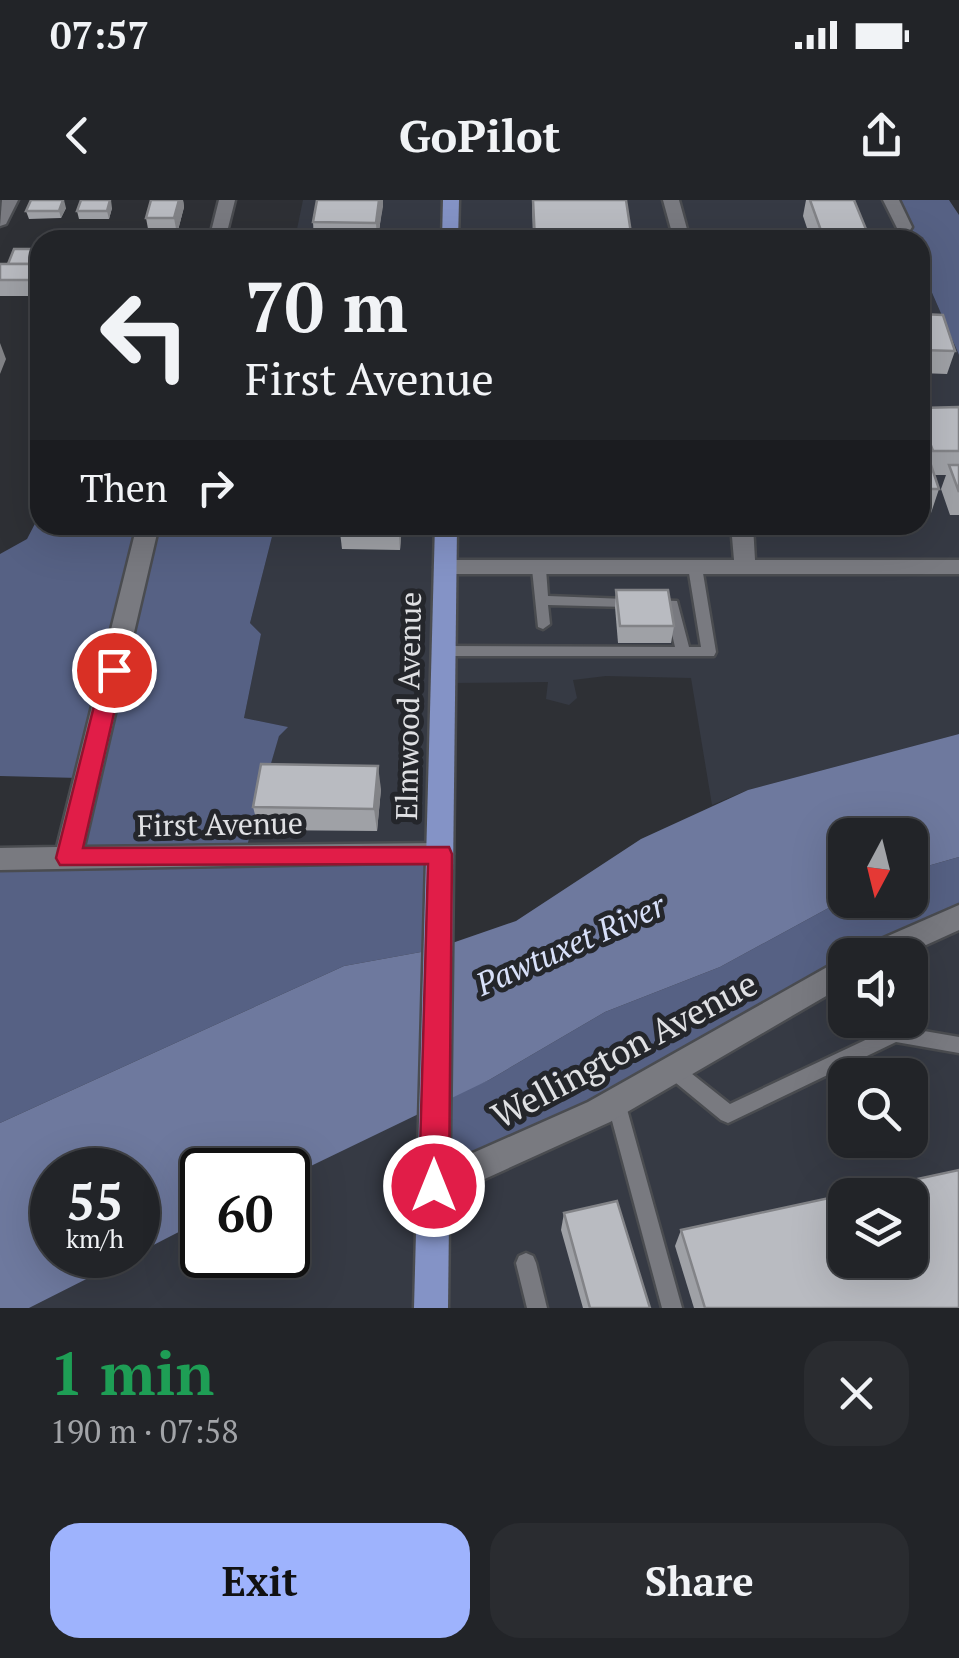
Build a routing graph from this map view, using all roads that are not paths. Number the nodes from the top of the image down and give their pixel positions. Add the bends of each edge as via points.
1 (10, 200) edge
2 (227, 200) edge
3 (452, 200) edge
4 (671, 200) edge
5 (891, 200) edge
6 (0, 221) edge
7 (904, 227) dead end
8 (220, 230) edge
9 (450, 230) edge
10 (679, 230) edge
11 (146, 535) edge
12 (446, 535) edge
13 (743, 535) edge
14 (445, 566) junction
15 (695, 567) junction
16 (745, 567) junction
17 (959, 567) edge
18 (539, 568) junction
19 (542, 600) junction
20 (543, 624) dead end
21 (444, 651) junction
22 (683, 652) junction
23 (440, 854) junction
24 (0, 858) edge
25 (68, 858) junction
26 (959, 917) edge
27 (913, 938) edge
28 (828, 980) edge
29 (959, 1045) edge
30 (671, 1068) junction
31 (616, 1102) junction
32 (434, 1172) junction
33 (526, 1263) dead end
34 (430, 1308) edge
35 (537, 1308) edge
36 (672, 1308) edge

1 - 6 street
2 - 8 street
3 - 9 main road
4 - 10 street
5 - 7 street
11 - 25 street
12 - 14 main road, Elmwood Avenue
13 - 16 street
14 - 18 street
14 - 21 main road, Elmwood Avenue
15 - 16 street
15 - 18 street
15 - 22 lane via 709,652
16 - 17 street
18 - 19 lane
19 - 20 lane
19 - 22 lane via 672,604
21 - 22 lane
21 - 23 main road, Elmwood Avenue
23 - 25 street, First Avenue
23 - 32 main road, Elmwood Avenue
24 - 25 street, First Avenue
26 - 27 street
28 - 30 street, Wellington Avenue
29 - 30 lane via 895,1034 728,1114
30 - 31 street, Wellington Avenue
31 - 32 street, Wellington Avenue via 522,1150
31 - 36 lane
32 - 34 main road, Elmwood Avenue
33 - 35 lane

